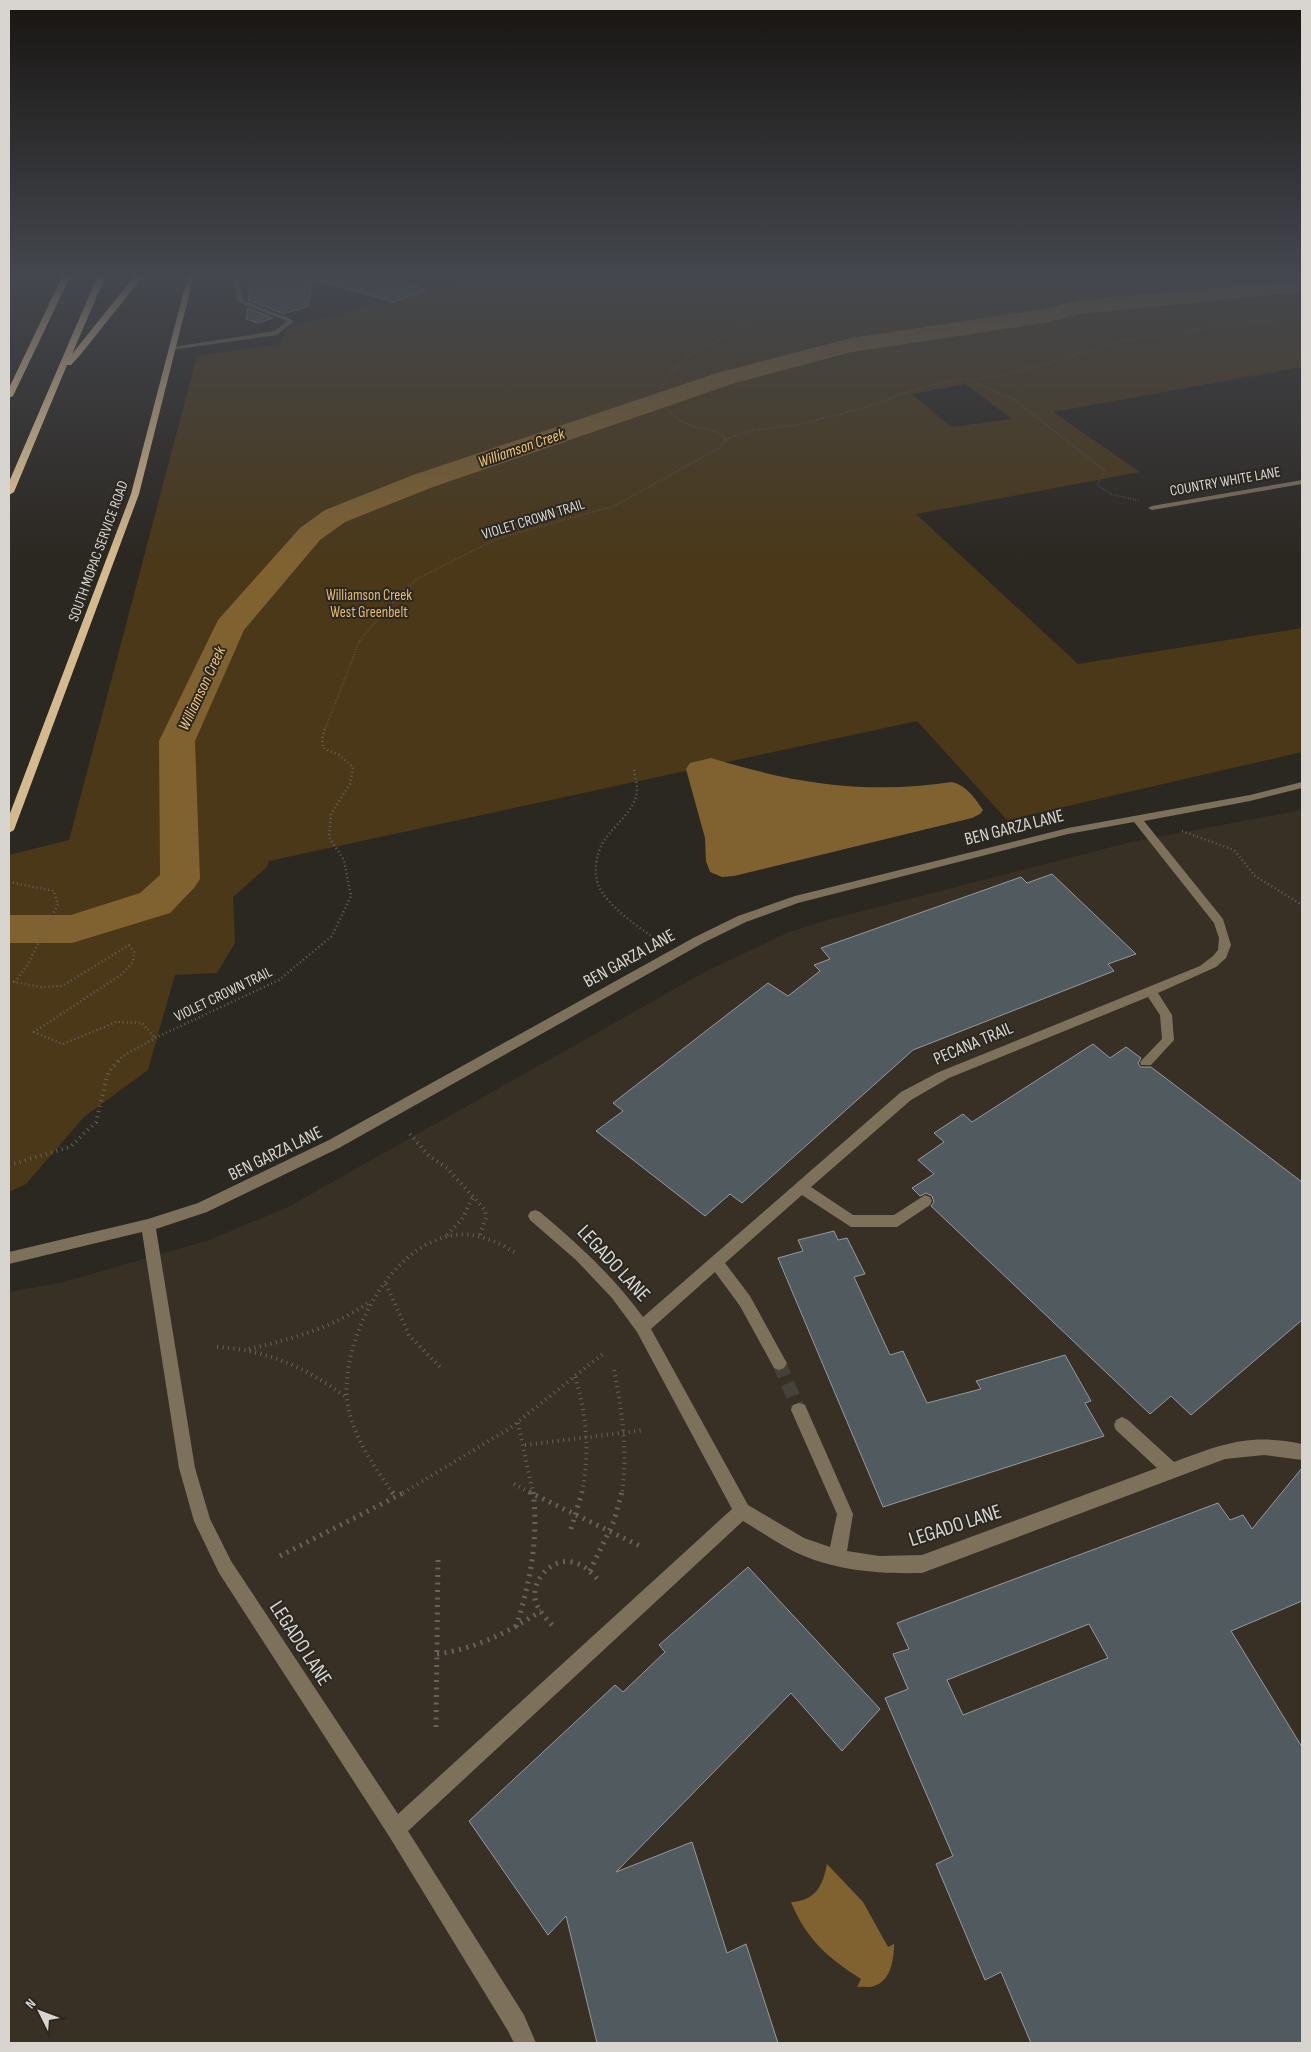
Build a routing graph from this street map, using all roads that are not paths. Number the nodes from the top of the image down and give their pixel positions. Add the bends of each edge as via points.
1 (62, 370) edge
2 (21, 371) edge
3 (167, 371) edge
4 (9, 396) edge
5 (1302, 482) edge
6 (9, 492) edge
7 (1156, 507) road end
8 (1302, 785) edge
9 (1136, 818) junction
10 (9, 830) edge
11 (1150, 990) junction
12 (1146, 1062) dead end
13 (802, 1188) junction
14 (925, 1201) dead end
15 (535, 1216) dead end
16 (148, 1224) junction
17 (9, 1258) edge
18 (716, 1262) junction
19 (642, 1327) junction
20 (779, 1363) tunnel mouth
21 (799, 1410) tunnel mouth
22 (1122, 1425) dead end
23 (1302, 1452) edge
24 (1172, 1471) junction
25 (742, 1511) junction
26 (838, 1558) junction
27 (396, 1829) junction
28 (525, 2043) edge

1 - 6 highway
2 - 4 highway
3 - 10 main road, SOUTH MOPAC SERVICE ROAD via 135,494
5 - 7 street, COUNTRY WHITE LANE
8 - 9 street, BEN GARZA LANE via 1250,798
9 - 11 street, PECANA TRAIL via 1219,922 1224,934 1225,947 1221,958 1204,969
9 - 16 street, BEN GARZA LANE via 1068,831 795,900 742,919 334,1144 202,1208
11 - 12 street via 1166,1015 1168,1040
11 - 13 street, PECANA TRAIL via 924,1085 906,1096
13 - 14 street via 851,1221 897,1221
13 - 18 street, PECANA TRAIL
15 - 19 street, LEGADO LANE via 617,1292
16 - 17 street, BEN GARZA LANE
16 - 27 street, LEGADO LANE via 188,1468 202,1521 225,1567
18 - 19 street, PECANA TRAIL
18 - 20 street via 745,1301
19 - 25 street, LEGADO LANE
21 - 26 street via 845,1514
22 - 24 street
23 - 24 street, LEGADO LANE via 1277,1446 1250,1446 1226,1451
24 - 26 street, LEGADO LANE via 922,1564 879,1565
25 - 26 street, LEGADO LANE via 800,1545
25 - 27 street
27 - 28 street, LEGADO LANE via 516,2023

